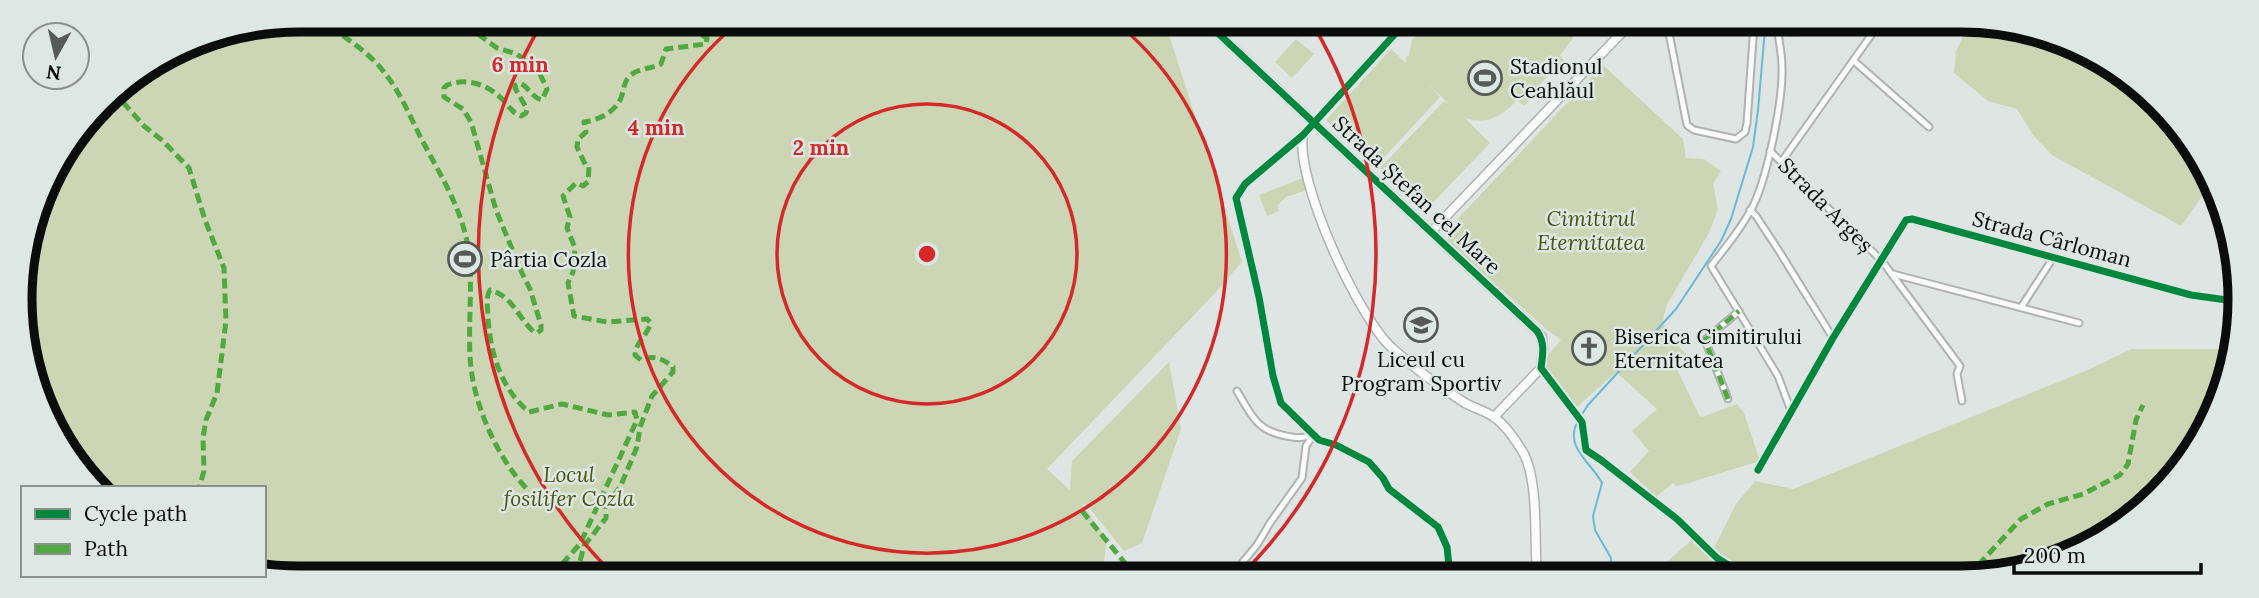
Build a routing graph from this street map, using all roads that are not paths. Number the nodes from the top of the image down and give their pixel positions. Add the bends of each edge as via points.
1 (1217, 32) edge
2 (1396, 32) edge
3 (1622, 32) edge
4 (1669, 32) edge
5 (1753, 32) edge
6 (1778, 32) edge
7 (1874, 32) edge
8 (1854, 61) junction
9 (1314, 123) junction
10 (1929, 127) dead end
11 (1303, 135) junction
12 (1770, 150) junction
13 (1782, 161) junction
14 (1750, 210) junction
15 (1431, 232) junction
16 (2053, 258) junction
17 (1882, 261) junction
18 (1891, 274) junction
19 (2228, 300) edge
20 (2022, 306) junction
21 (1740, 311) junction
22 (2080, 323) dead end
23 (1833, 338) junction
24 (1541, 368) junction
25 (1237, 391) dead end
26 (1728, 399) dead end
27 (1962, 401) dead end
28 (1791, 411) junction
29 (1494, 417) junction
30 (1314, 434) junction
31 (1758, 470) dead end
32 (1240, 566) edge
33 (1449, 566) edge
34 (1536, 566) edge
35 (1727, 566) edge

1 - 9 street, Strada Ștefan cel Mare
2 - 9 street
3 - 15 street
4 - 5 street via 1687,125 1736,139 1747,123
6 - 12 street via 1782,80
7 - 8 street
8 - 10 street
8 - 13 street
9 - 11 street
9 - 15 street, Strada Ștefan cel Mare
11 - 29 street via 1301,146 1318,211 1352,289 1377,330 1391,348 1423,372
11 - 30 street via 1245,184 1236,198 1276,390 1281,403
12 - 13 street, Strada Argeș
12 - 14 street
13 - 17 street, Strada Argeș
14 - 21 street via 1711,266
14 - 23 street
15 - 24 street, Strada Ștefan cel Mare via 1542,337
16 - 17 street, Strada Cârloman via 1912,219 1906,220
16 - 19 street, Strada Cârloman via 2191,295
16 - 20 street
17 - 18 street, Strada Argeș
17 - 23 street
18 - 20 street
18 - 27 street, Strada Argeș via 1960,366
20 - 22 street
21 - 26 street via 1705,340
21 - 28 street via 1778,376
23 - 28 street
24 - 29 street
24 - 35 street via 1582,422 1586,450 1676,519
25 - 30 street via 1268,432 1301,439
28 - 31 street
29 - 34 street via 1517,443 1528,465
30 - 32 street via 1306,446 1302,478
30 - 33 street via 1368,462 1389,489 1438,527

